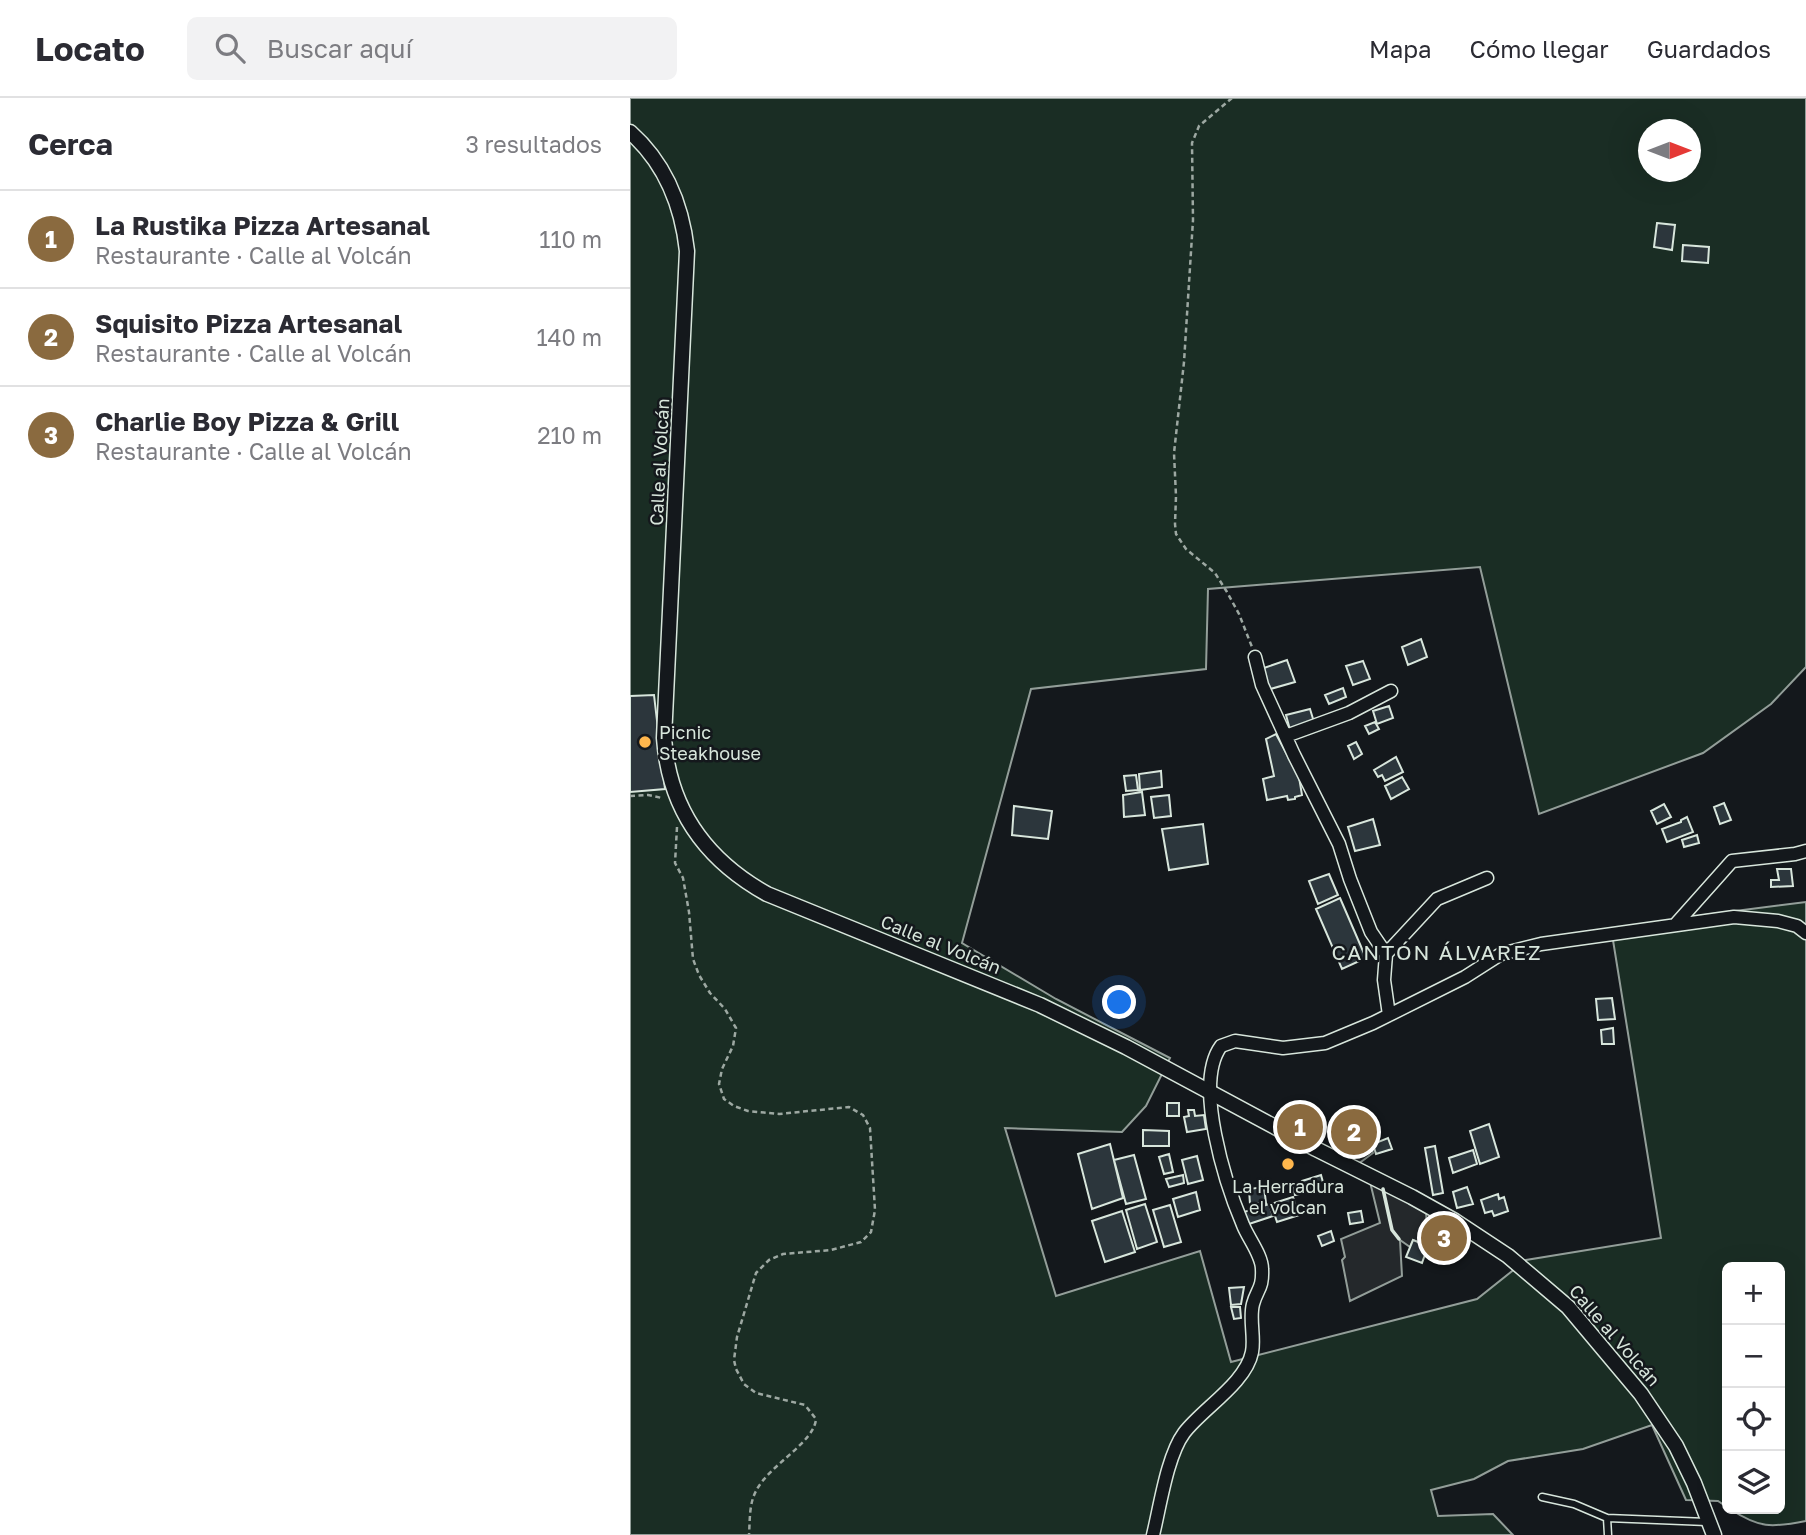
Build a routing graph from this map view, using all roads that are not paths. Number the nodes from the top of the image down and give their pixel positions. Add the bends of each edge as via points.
1 (630, 132) edge
2 (1255, 657) road end
3 (1391, 691) dead end
4 (1286, 736) junction
5 (1806, 851) edge
6 (1487, 878) dead end
7 (1675, 925) junction
8 (1806, 933) edge
9 (1386, 954) junction
10 (1389, 1015) junction
11 (1210, 1092) junction
12 (1542, 1497) dead end
13 (1607, 1518) junction
14 (1712, 1528) edge
15 (1153, 1535) edge
16 (1608, 1535) edge

1 - 11 street, Calle al Volcán via 653,157 670,187 687,251 664,730 678,802 688,820 716,858 767,894 1040,1005
2 - 4 street via 1262,685
3 - 4 street via 1349,713
4 - 9 street via 1339,844 1371,932
5 - 7 street via 1732,861
6 - 9 street via 1437,900
7 - 8 street via 1746,916 1797,926
7 - 10 street via 1513,950
9 - 10 street
10 - 11 street via 1325,1043 1283,1048 1244,1041 1225,1044 1212,1062
11 - 14 street, Calle al Volcán via 1455,1220 1508,1256 1568,1307 1664,1427
11 - 15 street via 1227,1188 1263,1265 1262,1287 1253,1304 1252,1354 1235,1382 1183,1434 1170,1464
12 - 13 lane
13 - 14 lane
13 - 16 lane

